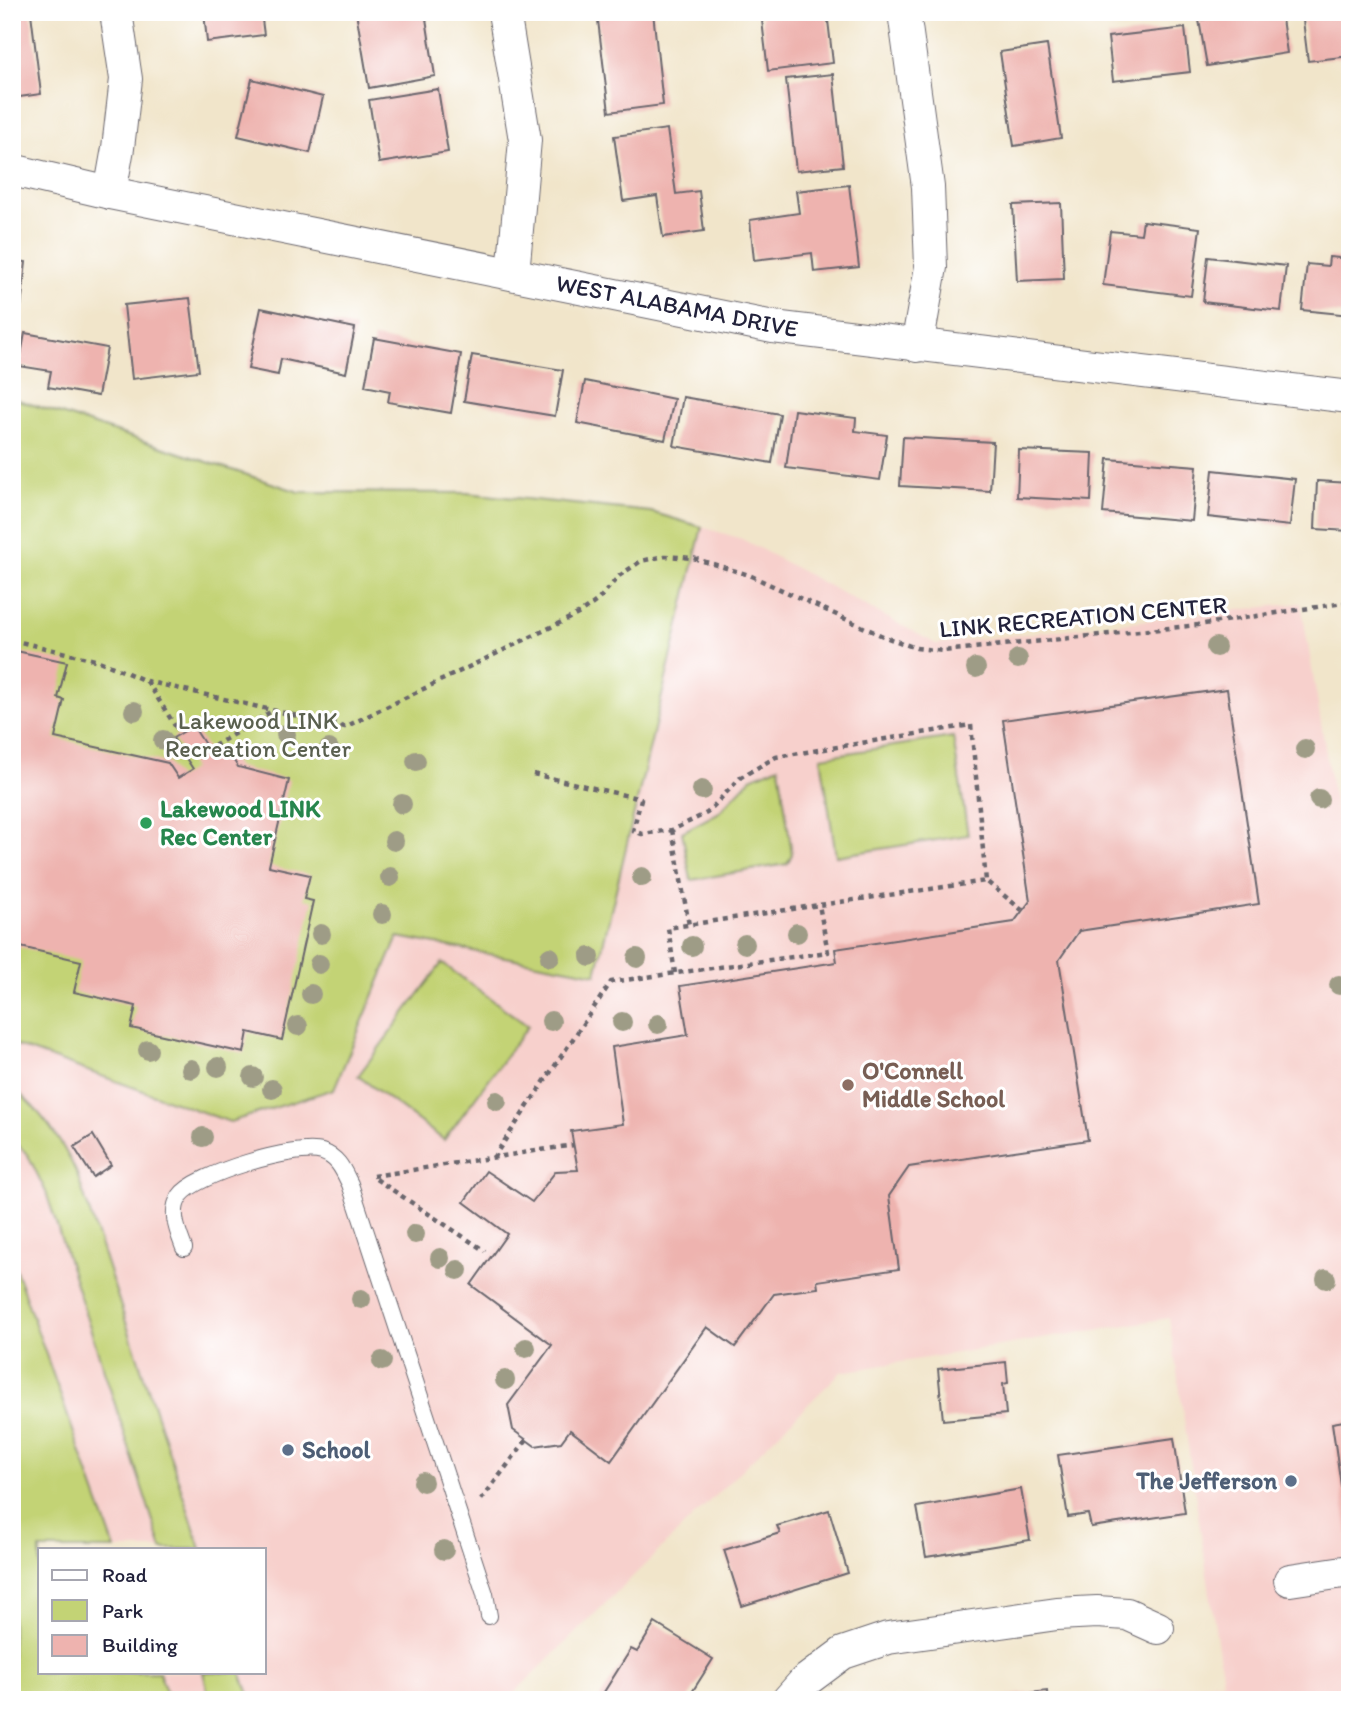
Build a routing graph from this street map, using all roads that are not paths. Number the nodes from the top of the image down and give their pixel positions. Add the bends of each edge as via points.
1 (116, 12) edge
2 (504, 12) edge
3 (904, 12) edge
4 (12, 170) edge
5 (110, 193) junction
6 (513, 274) junction
7 (917, 346) junction
8 (1350, 397) edge
9 (184, 1248) dead end
10 (1350, 1571) edge
11 (1290, 1580) dead end
12 (489, 1616) dead end
13 (1158, 1628) dead end
14 (788, 1700) edge

1 - 5 street via 126,79
2 - 6 street via 525,140
3 - 7 street via 928,187 931,267
4 - 5 street, WEST ALABAMA DRIVE
5 - 6 street, WEST ALABAMA DRIVE
6 - 7 street, WEST ALABAMA DRIVE via 773,327
7 - 8 street, WEST ALABAMA DRIVE
9 - 12 lane via 174,1217 179,1197 196,1182 275,1154 322,1152 337,1160 350,1184
10 - 11 street
13 - 14 street via 1127,1614 1097,1612 888,1638 843,1653

